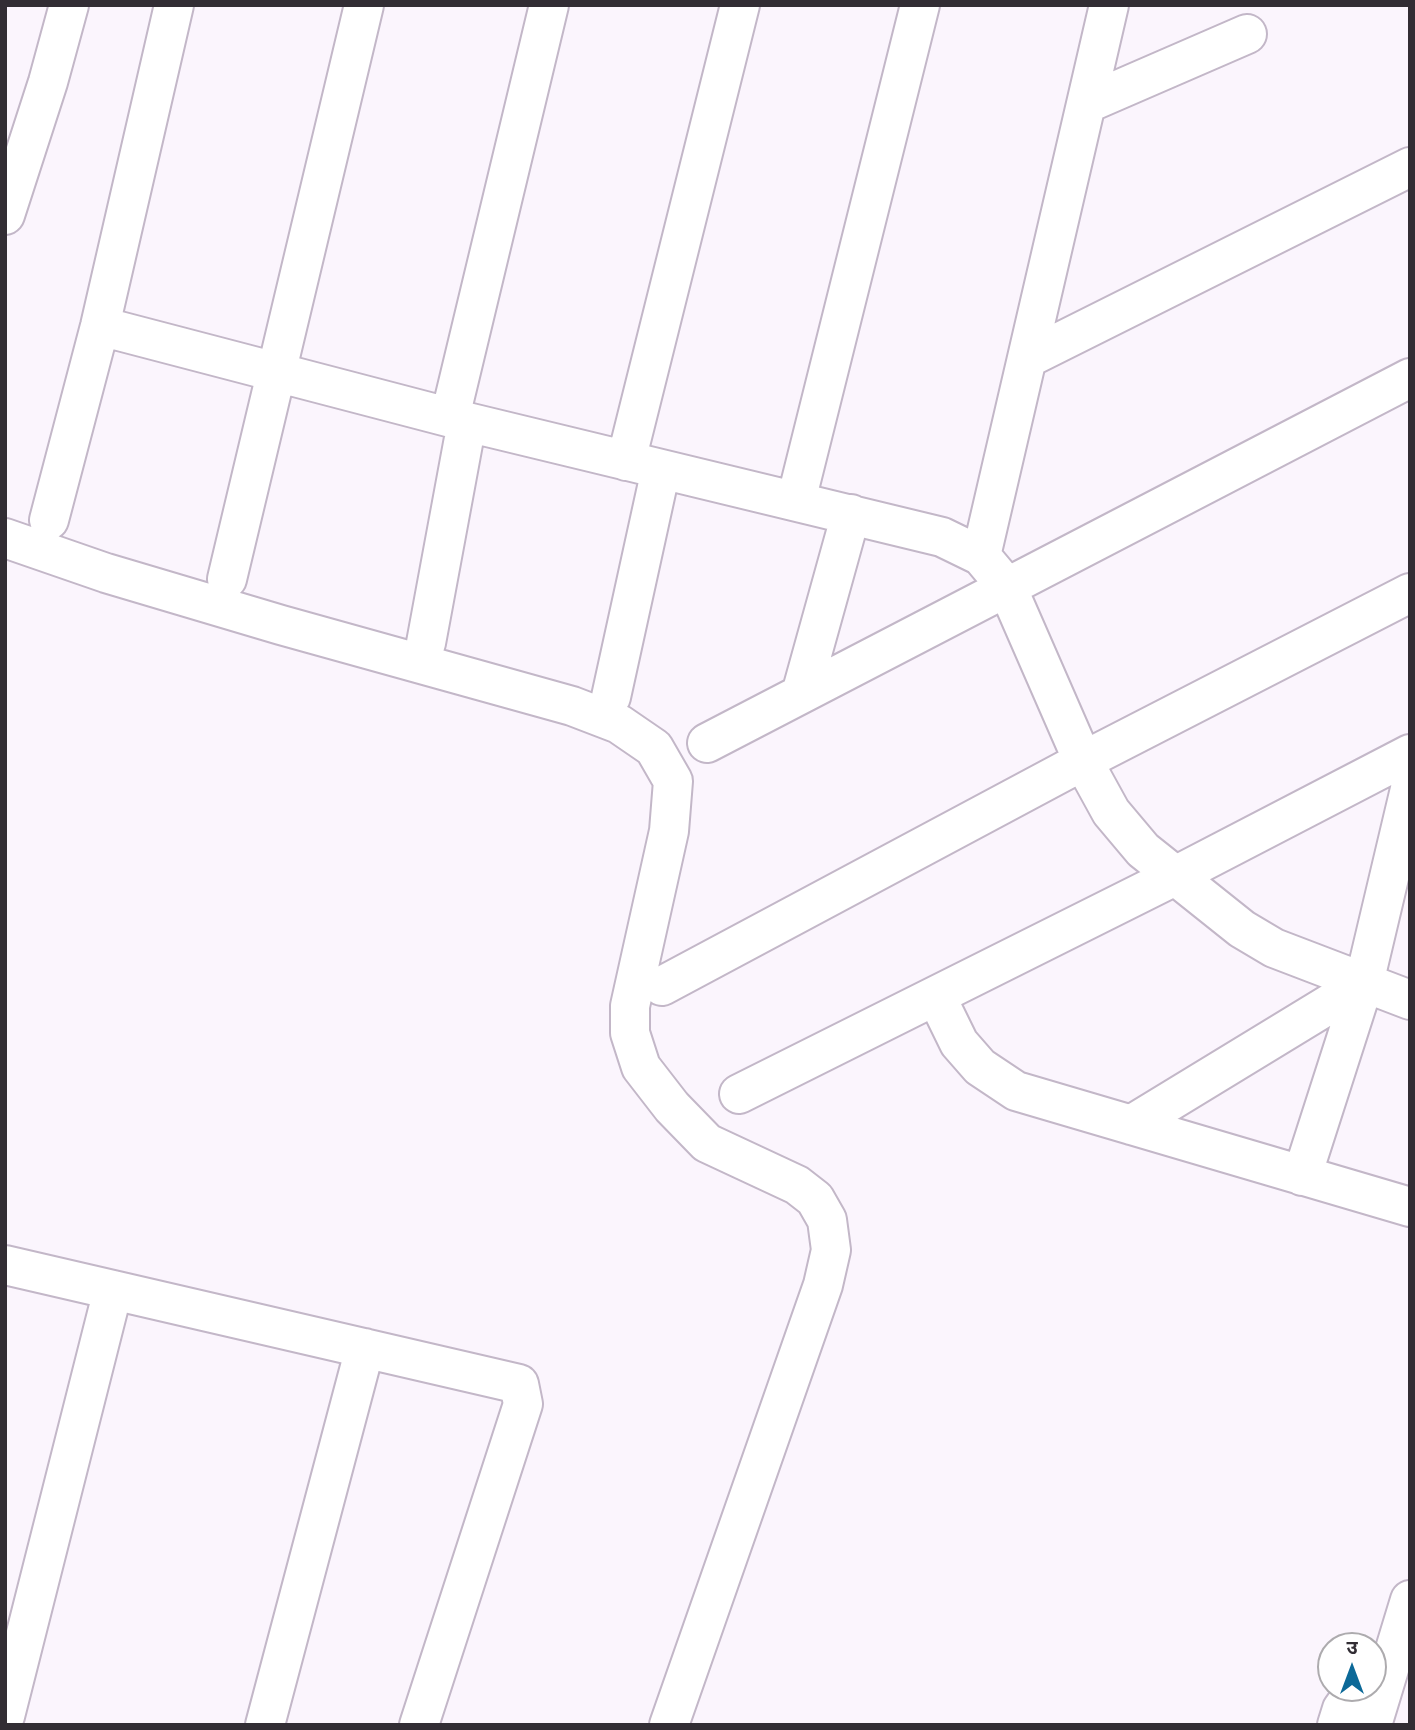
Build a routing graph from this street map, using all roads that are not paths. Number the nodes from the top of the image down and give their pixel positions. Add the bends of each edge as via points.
1 (69, 5) edge
2 (174, 5) edge
3 (364, 5) edge
4 (549, 5) edge
5 (740, 5) edge
6 (920, 5) edge
7 (1109, 5) edge
8 (1247, 34) dead end
9 (1088, 103) junction
10 (1410, 167) edge
11 (5, 215) edge
12 (100, 326) junction
13 (1027, 358) junction
14 (276, 371) junction
15 (1410, 379) edge
16 (458, 419) junction
17 (643, 465) junction
18 (796, 501) junction
19 (850, 514) junction
20 (49, 520) dead end
21 (5, 538) edge
22 (981, 556) junction
23 (228, 579) dead end
24 (1007, 587) junction
25 (1410, 593) edge
26 (426, 643) dead end
27 (800, 694) junction
28 (611, 697) dead end
29 (707, 743) dead end
30 (1410, 754) edge
31 (1083, 761) junction
32 (1410, 789) edge
33 (1175, 876) junction
34 (1364, 983) junction
35 (663, 986) dead end
36 (936, 996) junction
37 (1410, 1000) edge
38 (739, 1094) dead end
39 (1131, 1125) junction
40 (1302, 1176) junction
41 (1410, 1208) edge
42 (5, 1265) edge
43 (113, 1290) junction
44 (365, 1348) junction
45 (1410, 1600) edge
46 (1387, 1671) edge
47 (1347, 1702) edge
48 (1378, 1702) edge
49 (5, 1716) edge
50 (265, 1725) edge
51 (419, 1725) edge
52 (669, 1725) edge
53 (1337, 1725) edge
54 (1372, 1725) edge

1 - 11 street
2 - 12 street
3 - 14 street
4 - 16 street
5 - 17 street
6 - 18 street
7 - 9 street
8 - 9 street
9 - 13 street
10 - 13 street
12 - 14 street
12 - 20 street
13 - 22 street
14 - 16 street
14 - 23 street
15 - 24 street
16 - 17 street
16 - 26 street
17 - 18 street
17 - 28 street
18 - 19 street
19 - 22 street via 942,537
19 - 27 street
21 - 52 street via 281,625 572,706 619,724 654,748 673,781 669,831 630,1006 630,1033 641,1067 707,1143 797,1185 815,1199 827,1220 831,1250 823,1285
22 - 24 street
24 - 27 street
24 - 31 street
25 - 31 street
27 - 29 street
30 - 33 street
31 - 33 street via 1111,812 1143,850
31 - 35 street
32 - 34 street
33 - 34 street via 1274,948
33 - 36 street
34 - 37 street
34 - 39 street
34 - 40 street
36 - 38 street
36 - 39 street via 959,1043 980,1067 1016,1091
39 - 40 street
40 - 41 street
42 - 43 street
43 - 44 street
43 - 49 street
44 - 50 street
44 - 51 street via 519,1384 523,1404
45 - 46 street
47 - 53 street
48 - 54 street

